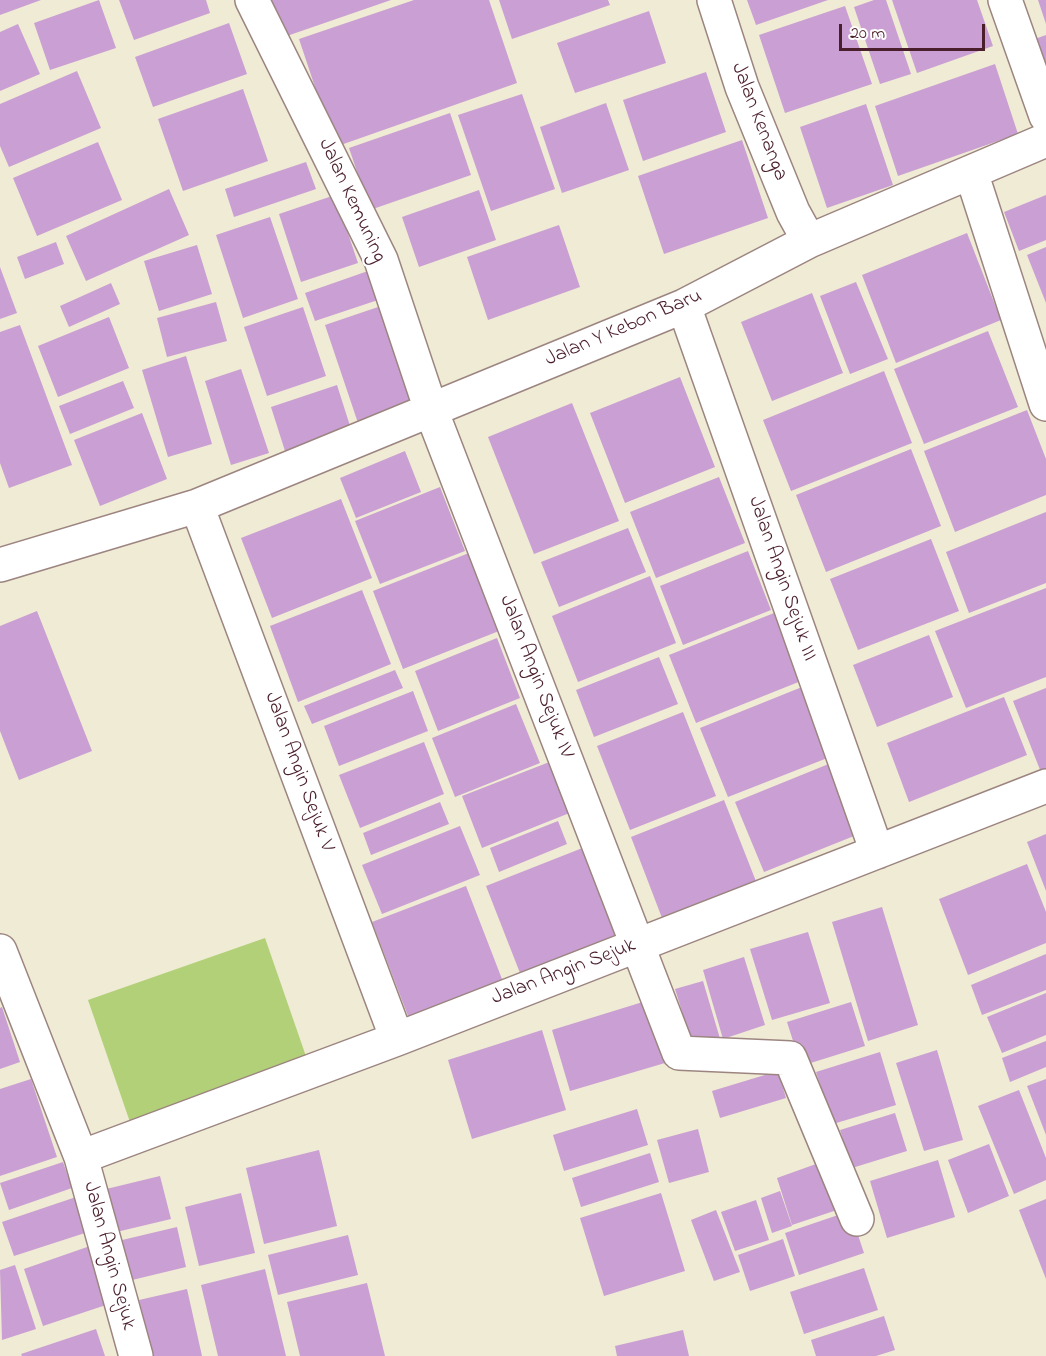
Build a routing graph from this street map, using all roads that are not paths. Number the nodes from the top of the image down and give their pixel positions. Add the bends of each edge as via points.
1 (252, 0) edge
2 (714, 0) edge
3 (1005, 0) edge
4 (1046, 116) edge
5 (1046, 140) edge
6 (971, 172) junction
7 (809, 241) junction
8 (684, 306) junction
9 (1046, 404) edge
10 (431, 410) junction
11 (197, 506) junction
12 (3, 557) edge
13 (1046, 786) edge
14 (877, 852) junction
15 (636, 945) junction
16 (0, 951) edge
17 (397, 1039) junction
18 (81, 1157) junction
19 (857, 1219) dead end
20 (136, 1356) edge

1 - 10 street, Jalan Kemuning via 381,260
2 - 7 street, Jalan Kenanga via 742,87 793,212
3 - 4 street
5 - 6 street, Jalan Y Kebon Baru
6 - 7 street, Jalan Y Kebon Baru
6 - 9 street
7 - 8 street, Jalan Y Kebon Baru
8 - 10 street, Jalan Y Kebon Baru
8 - 14 street, Jalan Angin Sejuk III
10 - 11 street, Jalan Y Kebon Baru
10 - 15 street, Jalan Angin Sejuk IV
11 - 12 street, Jalan Y Kebon Baru
11 - 17 street, Jalan Angin Sejuk V
13 - 14 street, Jalan Angin Sejuk
14 - 15 street, Jalan Angin Sejuk
15 - 17 street, Jalan Angin Sejuk
15 - 19 street, Jalan Angin Sejuk IV via 679,1053 790,1058
16 - 18 street, Jalan Angin Sejuk
17 - 18 street, Jalan Angin Sejuk
18 - 20 street, Jalan Angin Sejuk

